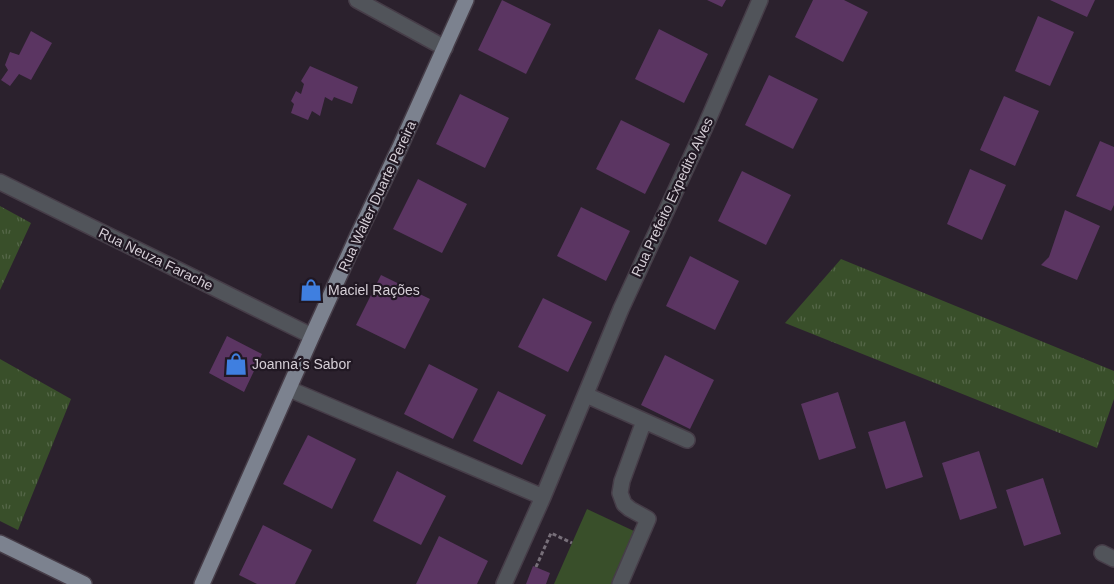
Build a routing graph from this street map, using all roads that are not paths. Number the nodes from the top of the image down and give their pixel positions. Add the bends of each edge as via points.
1 (357, 0) edge
2 (466, 0) edge
3 (760, 0) edge
4 (445, 48) junction
5 (0, 182) edge
6 (312, 336) junction
7 (289, 388) junction
8 (586, 395) junction
9 (644, 422) junction
10 (687, 440) dead end
11 (543, 496) junction
12 (0, 543) edge
13 (84, 584) edge
14 (202, 584) edge
15 (504, 584) edge
16 (620, 584) edge

1 - 4 street
2 - 4 main road, Rua Walter Duarte Pereira
3 - 8 street, Rua Prefeito Expedito Alves
4 - 6 main road, Rua Walter Duarte Pereira
5 - 6 street, Rua Neuza Farache
6 - 7 main road, Rua Walter Duarte Pereira
7 - 11 street
7 - 14 main road, Rua Walter Duarte Pereira
8 - 9 street
8 - 11 street, Rua Prefeito Expedito Alves
9 - 10 street
9 - 16 street via 620,493 624,504 648,519
11 - 15 street, Rua Prefeito Expedito Alves
12 - 13 main road

